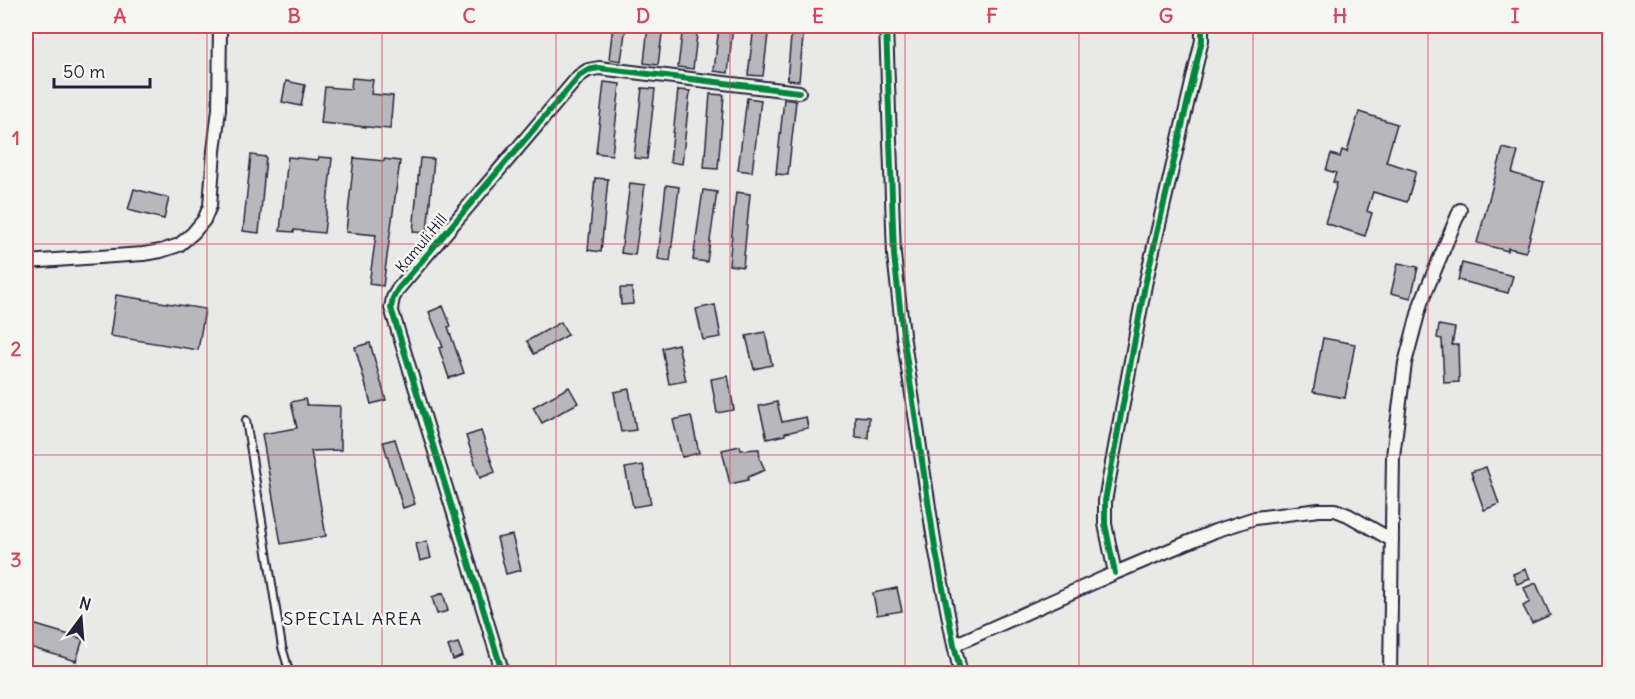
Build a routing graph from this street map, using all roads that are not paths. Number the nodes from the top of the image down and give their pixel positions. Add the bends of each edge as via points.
1 (220, 26) edge
2 (886, 26) edge
3 (1202, 26) edge
4 (799, 92) dead end
5 (1460, 210) dead end
6 (26, 262) edge
7 (246, 420) dead end
8 (1392, 540) junction
9 (1115, 573) junction
10 (954, 645) junction
11 (290, 674) edge
12 (503, 674) edge
13 (961, 674) edge
14 (1390, 674) edge

1 - 6 street via 212,190 204,220 179,245 161,251
2 - 10 street via 894,255 935,547
3 - 9 street via 1202,40 1145,285 1105,501 1105,524
4 - 12 street, Kamuli Hill via 598,68 588,70 572,84 393,298 391,308
5 - 8 street via 1421,303 1405,363 1394,456
7 - 11 lane via 282,647
8 - 9 street via 1348,514 1319,510 1256,518
8 - 14 street
9 - 10 street
10 - 13 street

